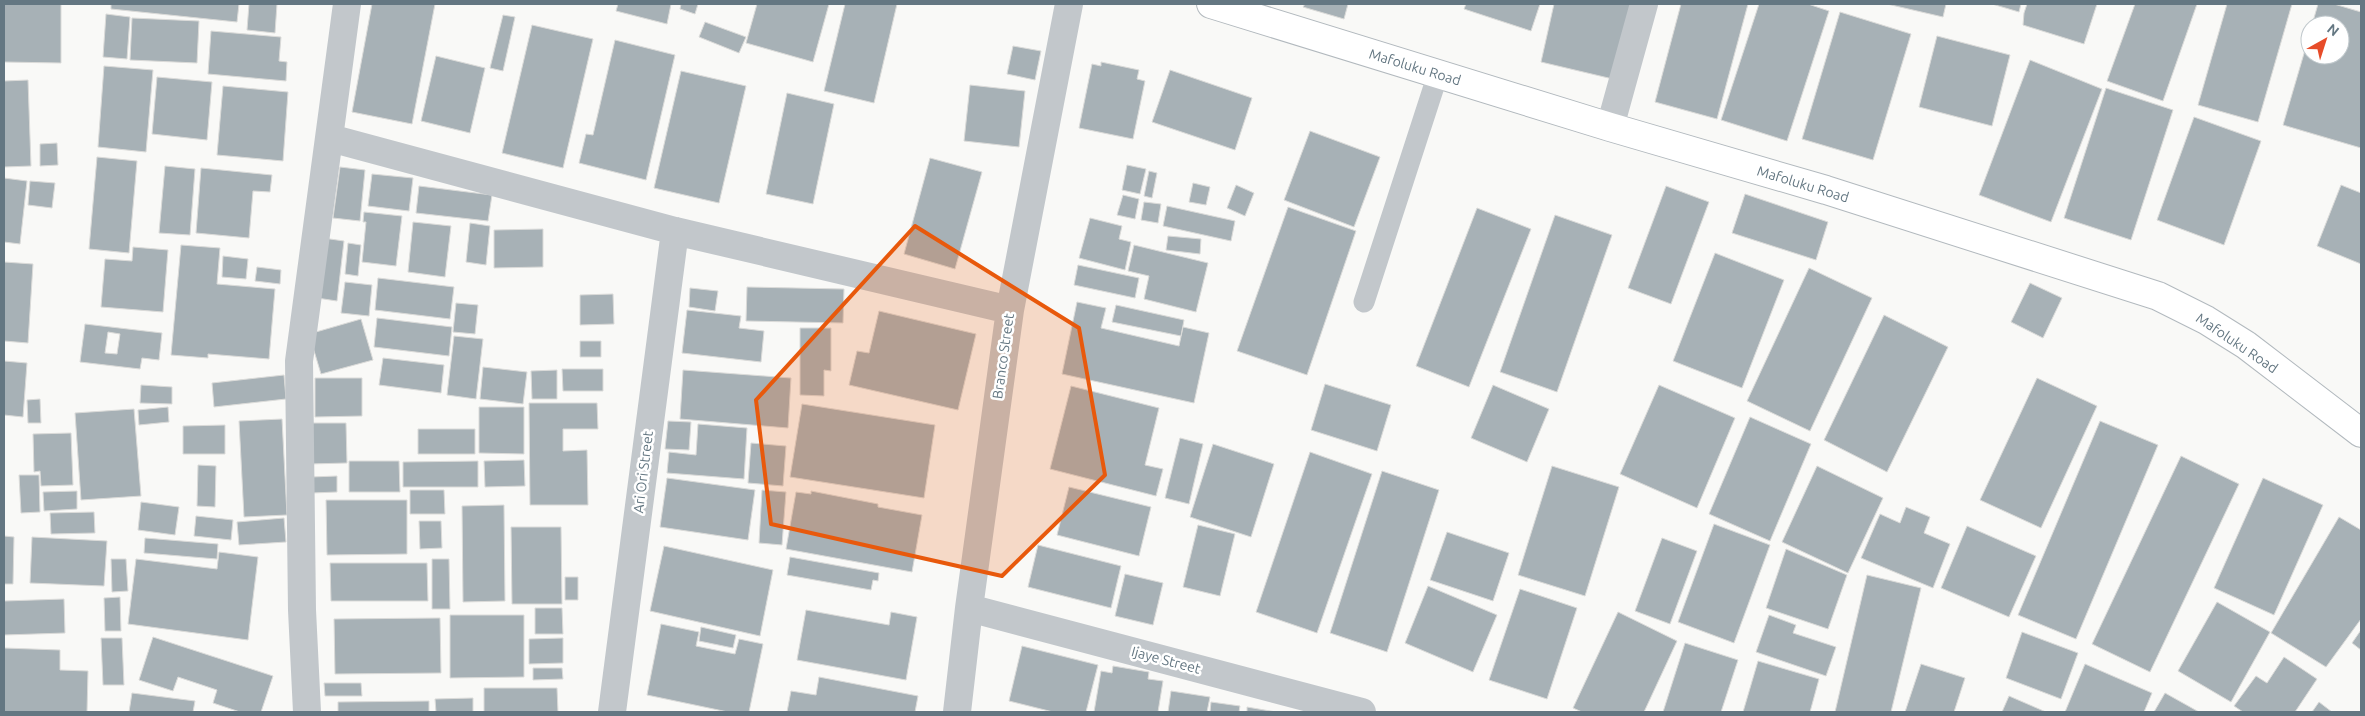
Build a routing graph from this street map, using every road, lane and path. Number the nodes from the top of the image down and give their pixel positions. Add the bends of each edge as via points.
1 (347, 4) edge
2 (1069, 4) edge
3 (1211, 4) edge
4 (1644, 4) edge
5 (1438, 74) junction
6 (1610, 127) junction
7 (330, 138) junction
8 (674, 231) junction
9 (1364, 302) dead end
10 (1010, 310) junction
11 (2361, 433) edge
12 (969, 608) junction
13 (307, 712) edge
14 (612, 712) edge
15 (957, 712) edge
16 (1362, 712) edge

1 - 7 street
2 - 10 street, Branco Street
3 - 5 street, Mafoluku Road
4 - 6 street
5 - 6 street, Mafoluku Road
5 - 9 lane
6 - 11 street, Mafoluku Road via 1826,190 2158,296 2246,345
7 - 8 street
7 - 13 street via 299,360 302,610
8 - 10 street
8 - 14 street, Ari Ori Street
10 - 12 street, Branco Street
12 - 15 street, Branco Street
12 - 16 street, Ijaye Street

